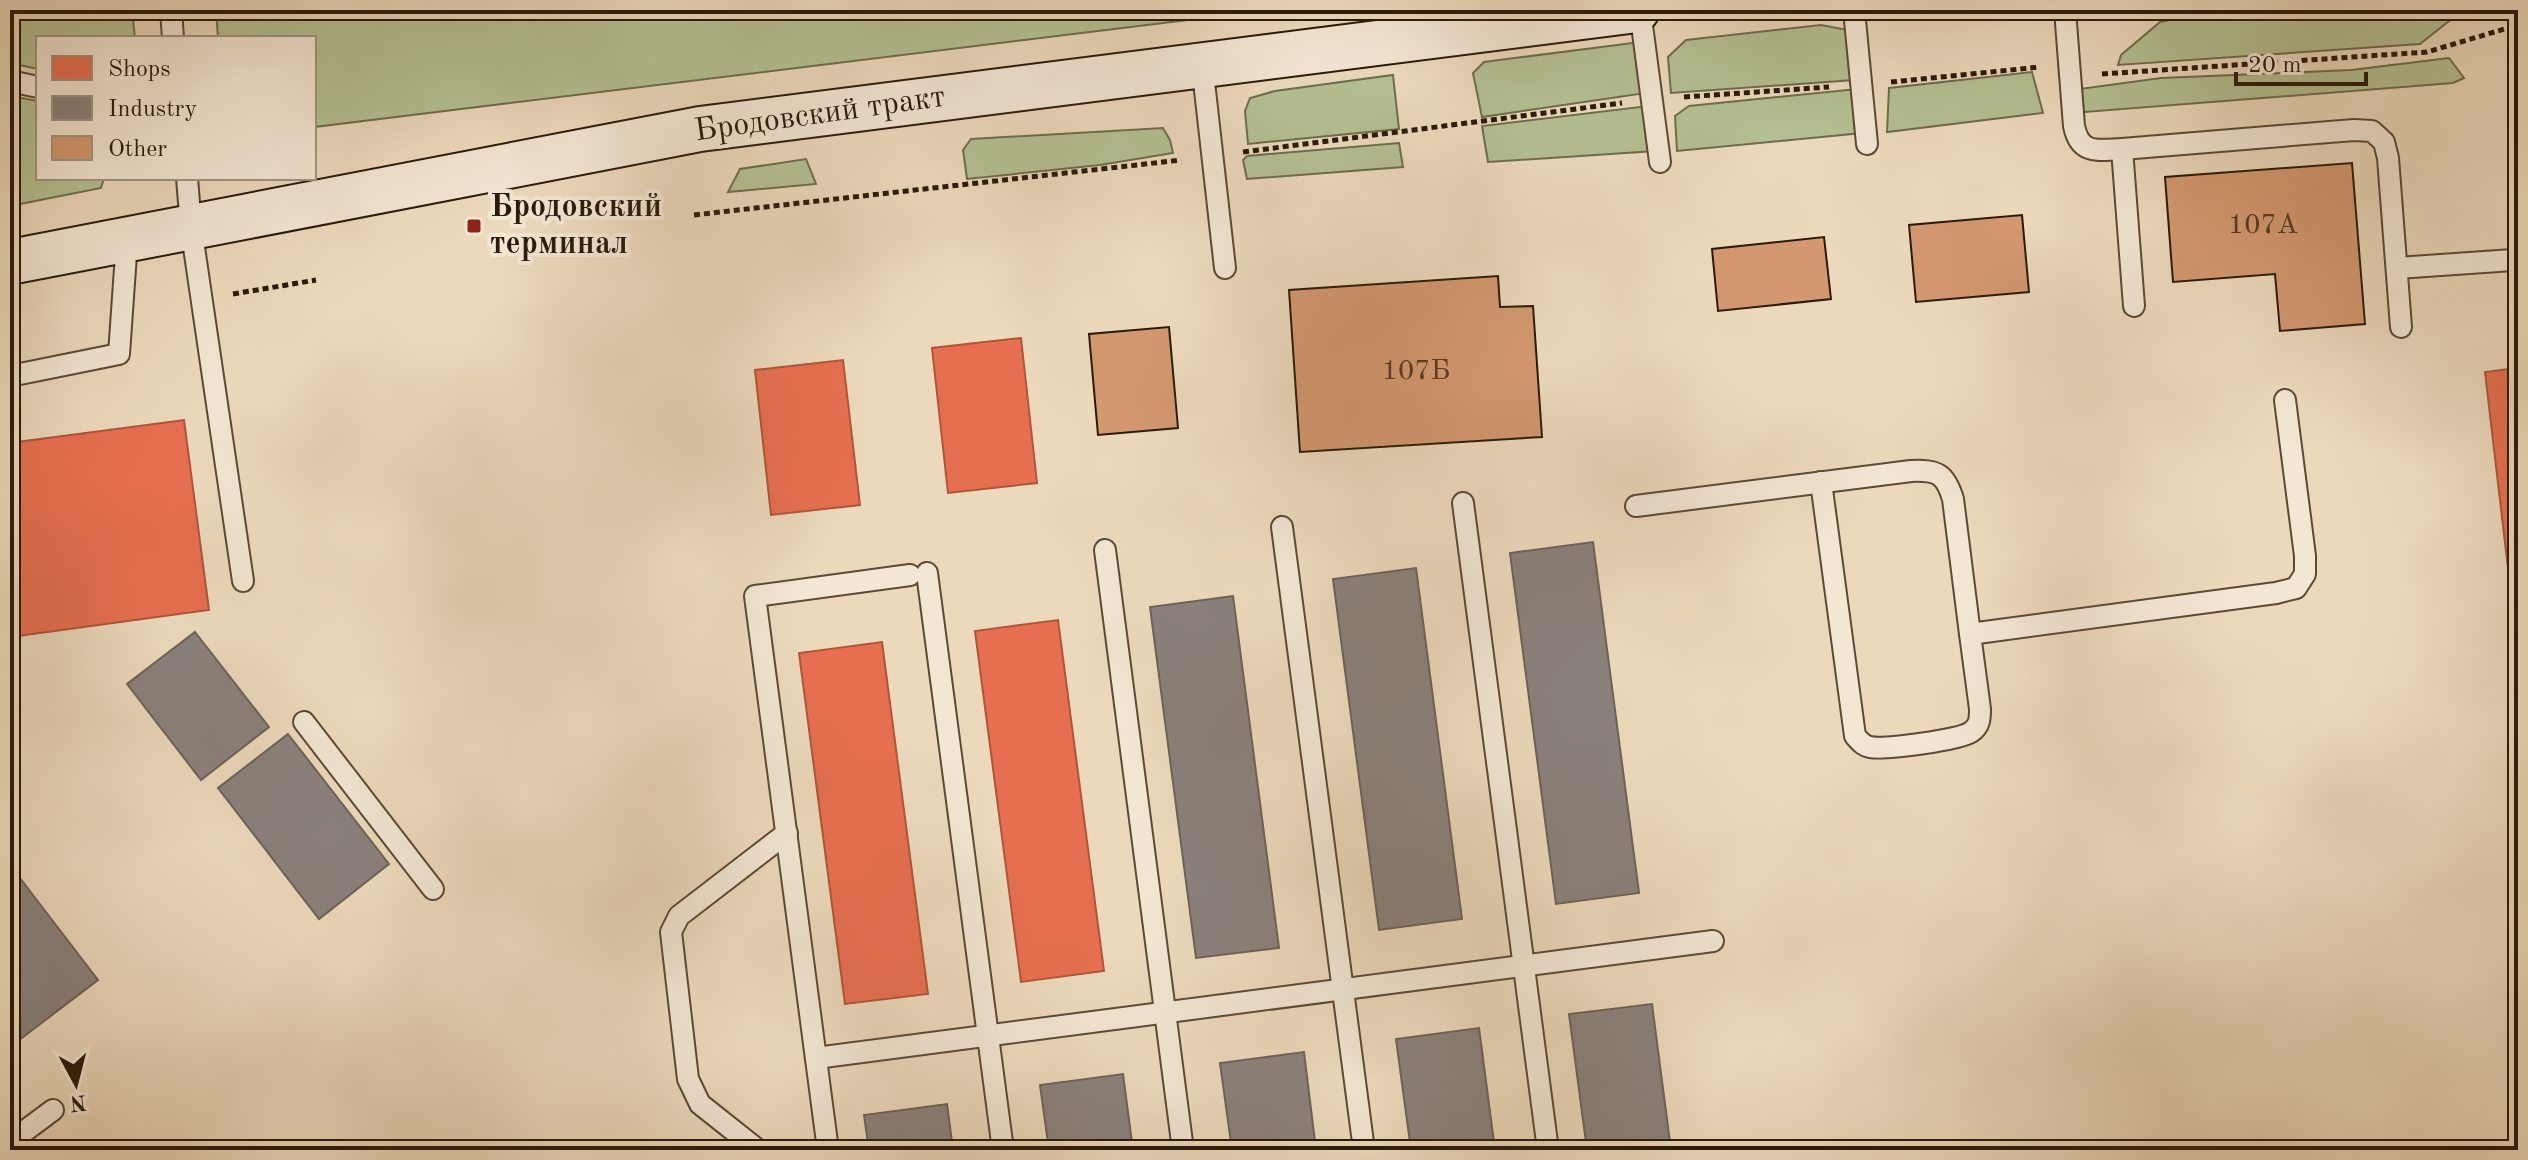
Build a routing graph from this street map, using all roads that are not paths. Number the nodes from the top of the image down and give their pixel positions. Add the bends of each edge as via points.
1 (171, 10) edge
2 (1638, 10) edge
3 (1854, 10) edge
4 (2065, 10) edge
5 (173, 36) edge
6 (1202, 64) junction
7 (10, 81) edge
8 (36, 87) edge
9 (1867, 144) dead end
10 (2122, 149) junction
11 (1660, 162) dead end
12 (187, 180) edge
13 (191, 227) junction
14 (127, 240) junction
15 (2513, 260) dead end
16 (10, 262) edge
17 (1225, 268) dead end
18 (2397, 268) junction
19 (2134, 306) dead end
20 (2401, 327) dead end
21 (10, 376) edge
22 (2285, 400) dead end
23 (1821, 482) junction
24 (1463, 503) dead end
25 (1636, 506) dead end
26 (1282, 527) dead end
27 (1105, 550) dead end
28 (243, 581) dead end
29 (1970, 634) junction
30 (304, 722) dead end
31 (787, 833) junction
32 (433, 889) dead end
33 (1713, 941) dead end
34 (1523, 966) junction
35 (1343, 989) junction
36 (1165, 1012) junction
37 (988, 1036) junction
38 (816, 1058) junction
39 (53, 1110) dead end
40 (10, 1142) edge
41 (758, 1150) edge
42 (828, 1150) edge
43 (1003, 1150) edge
44 (1183, 1150) edge
45 (1364, 1150) edge
46 (1548, 1150) edge

1 - 5 lane
2 - 6 street, Бродовский тракт
2 - 11 lane
3 - 9 lane
4 - 10 lane via 2077,139 2084,147
6 - 13 street, Бродовский тракт via 700,129
6 - 17 lane
7 - 8 lane
10 - 18 lane via 2372,131 2384,142 2388,158
10 - 19 lane
12 - 13 lane
13 - 14 street, Бродовский тракт
13 - 28 lane
14 - 16 street, Бродовский тракт
14 - 21 lane via 119,354
15 - 18 lane
18 - 20 lane
22 - 29 lane via 2305,556 2305,574 2296,588
23 - 25 lane
23 - 29 lane via 1932,470 1947,481
23 - 29 lane via 1855,736 1865,747 1956,738 1972,731 1980,722 1980,709
24 - 34 lane
26 - 35 lane
27 - 36 lane
30 - 32 lane
31 - 37 lane via 755,596 919,574
31 - 38 lane
31 - 41 lane via 686,909 671,932 688,1079 700,1104
33 - 34 lane
34 - 35 lane
34 - 46 lane
35 - 36 lane
35 - 45 lane
36 - 37 lane
36 - 44 lane
37 - 38 lane
37 - 43 lane
38 - 42 lane
39 - 40 lane

